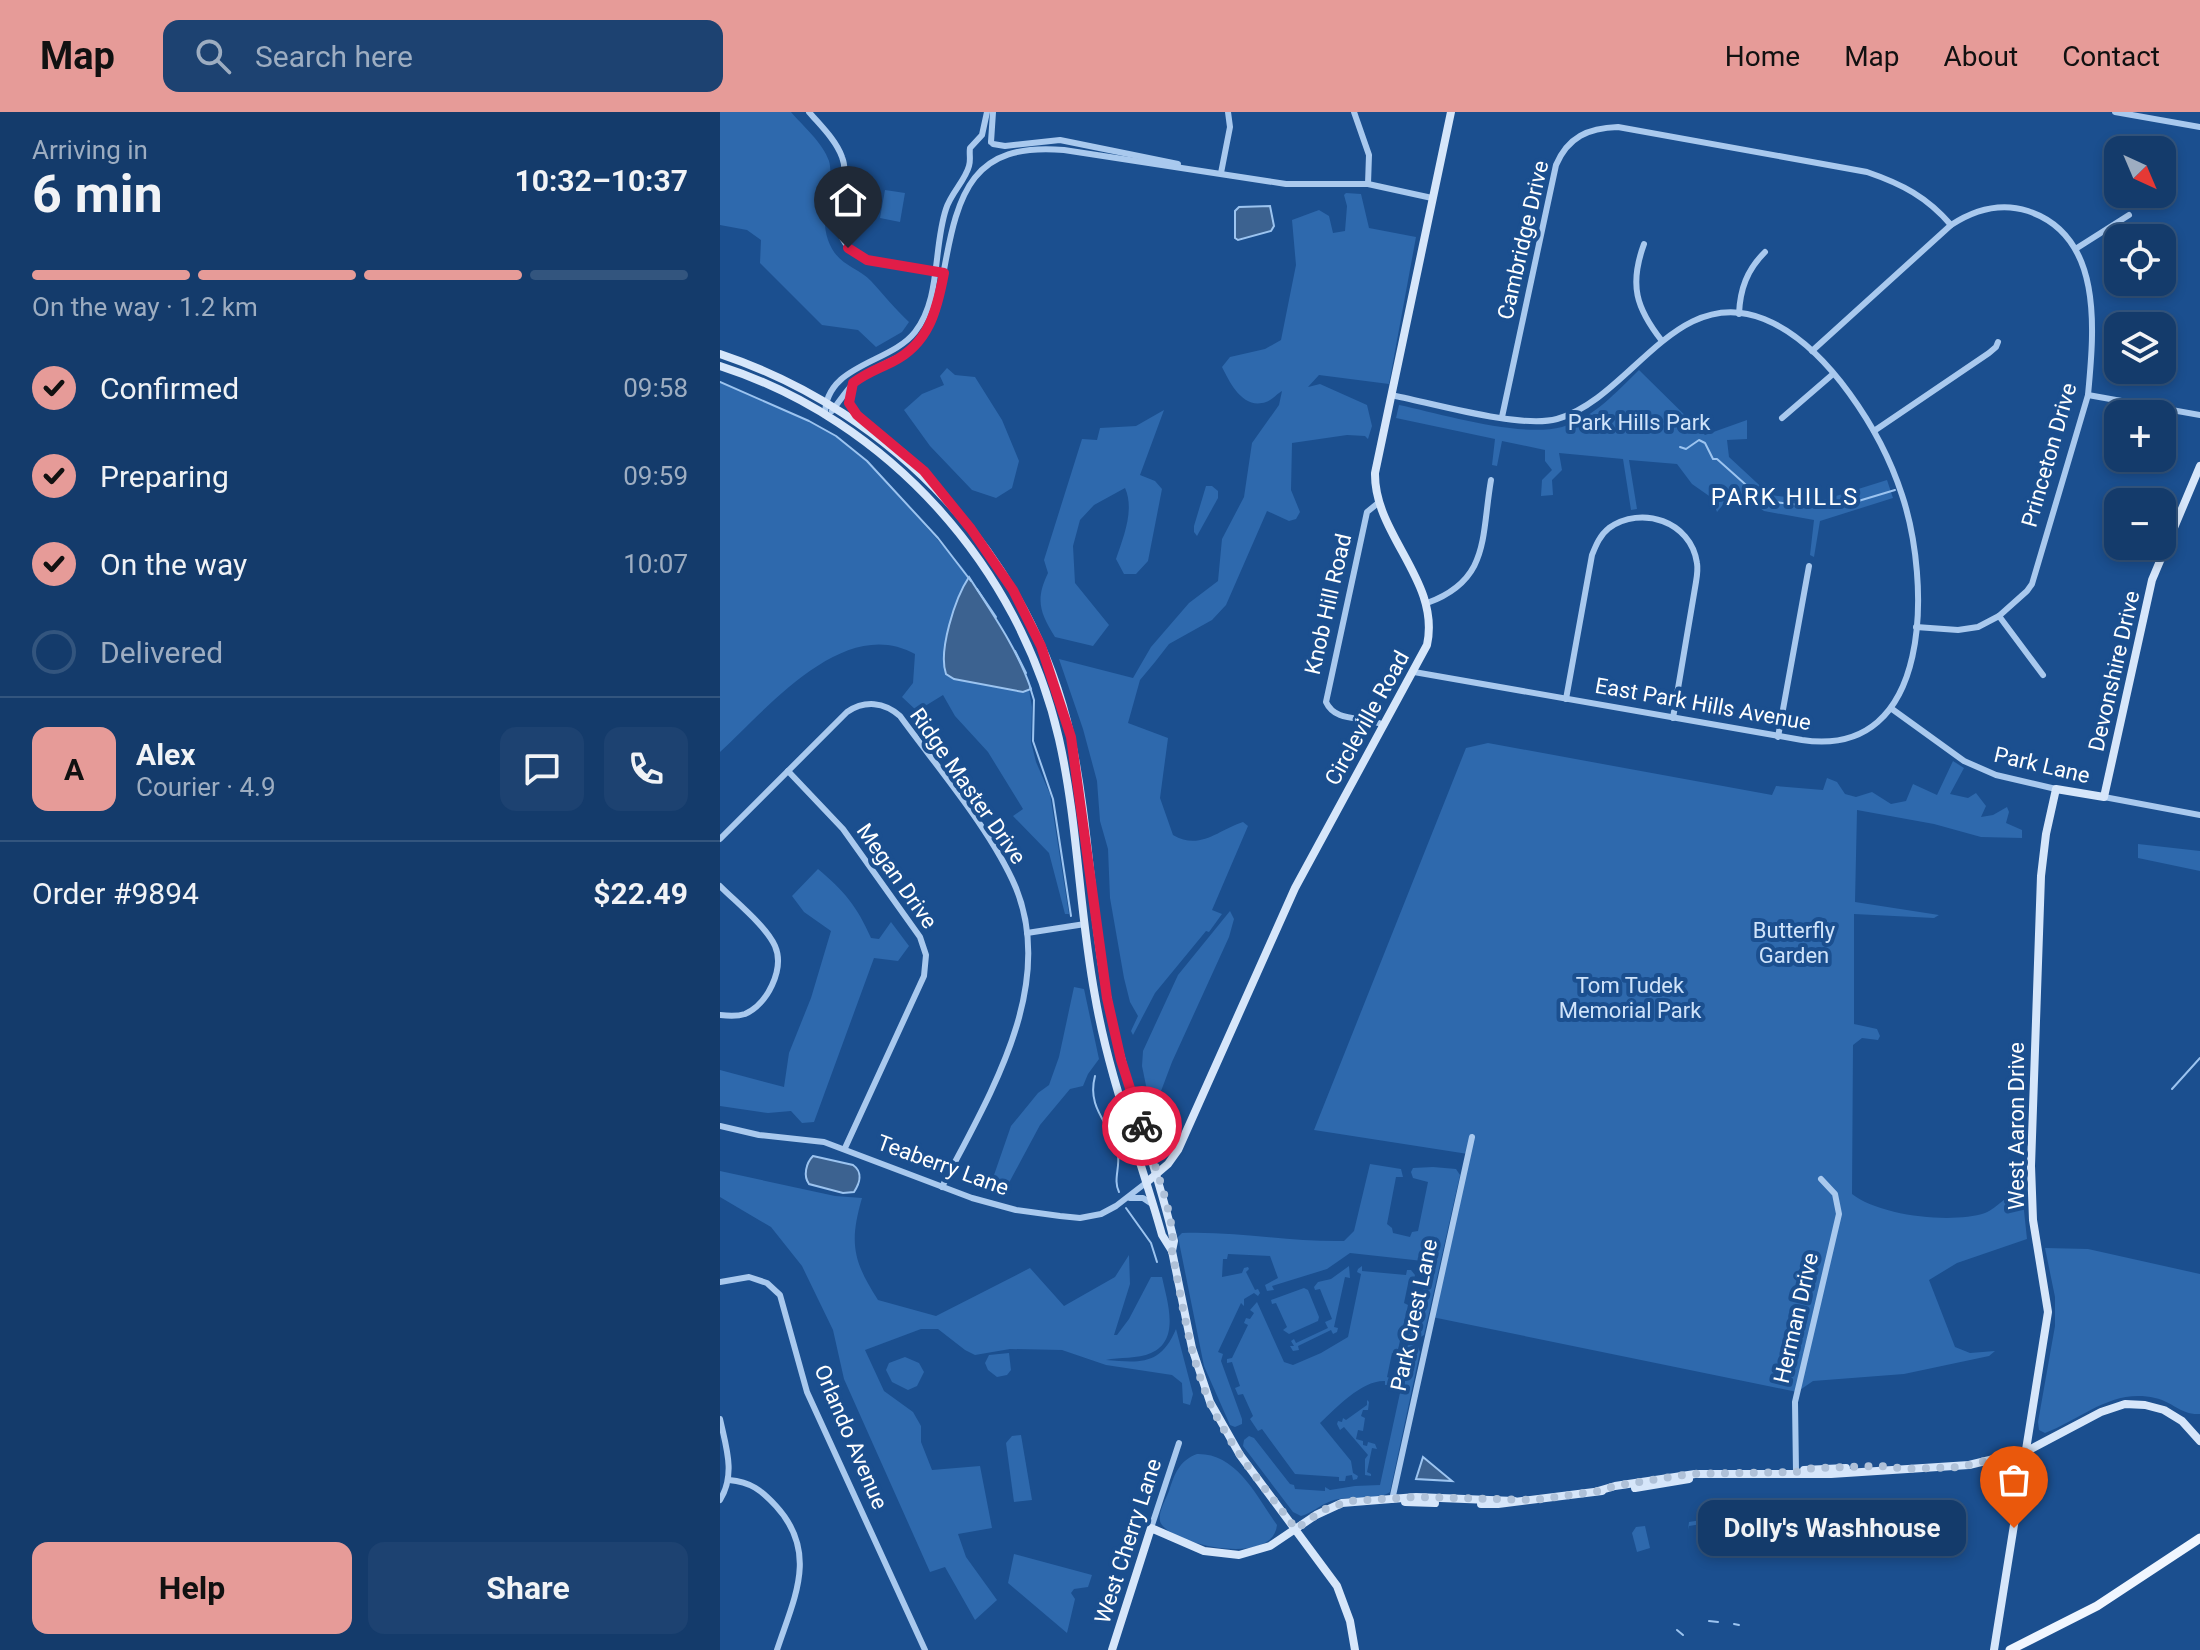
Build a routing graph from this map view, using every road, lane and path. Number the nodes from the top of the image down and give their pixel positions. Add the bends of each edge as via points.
1 (809, 112) edge
2 (987, 112) edge
3 (993, 112) edge
4 (1228, 112) edge
5 (1354, 112) edge
6 (1451, 112) edge
7 (2115, 112) edge
8 (2200, 127) edge
9 (979, 140) junction
10 (992, 143) junction
11 (970, 159) junction
12 (994, 161) junction
13 (984, 167) junction
14 (1193, 168) junction
15 (1221, 173) junction
16 (1368, 184) junction
17 (1432, 198) junction
18 (2129, 215) dead end
19 (1951, 225) junction
20 (1644, 244) dead end
21 (2077, 248) junction
22 (1765, 252) dead end
23 (935, 272) junction
24 (944, 273) junction
25 (1739, 314) junction
26 (1662, 341) junction
27 (1998, 342) dead end
28 (1812, 351) junction
29 (720, 354) edge
30 (720, 366) edge
31 (1833, 374) junction
32 (853, 383) junction
33 (1391, 395) junction
34 (2088, 395) junction
35 (830, 405) junction
36 (825, 415) junction
37 (2200, 415) edge
38 (1502, 417) junction
39 (1782, 418) dead end
40 (1874, 431) junction
41 (2200, 466) edge
42 (1491, 480) dead end
43 (1378, 503) junction
44 (951, 505) junction
45 (1809, 566) dead end
46 (1427, 603) junction
47 (1999, 616) junction
48 (1916, 627) junction
49 (1414, 672) junction
50 (2043, 675) dead end
51 (1566, 699) junction
52 (1892, 709) junction
53 (1673, 718) junction
54 (1383, 725) junction
55 (1778, 737) junction
56 (788, 771) junction
57 (2056, 789) junction
58 (2104, 797) junction
59 (2200, 815) edge
60 (720, 839) edge
61 (720, 886) edge
62 (1085, 924) junction
63 (1027, 933) junction
64 (720, 1015) edge
65 (720, 1126) edge
66 (1472, 1137) dead end
67 (1146, 1140) junction
68 (1182, 1142) junction
69 (845, 1148) junction
70 (1158, 1174) junction
71 (1821, 1179) dead end
72 (1147, 1182) junction
73 (942, 1187) junction
74 (1126, 1198) junction
75 (1154, 1207) junction
76 (1172, 1251) junction
77 (720, 1282) edge
78 (720, 1419) edge
79 (2032, 1422) junction
80 (2054, 1438) junction
81 (2200, 1441) edge
82 (1179, 1443) dead end
83 (2027, 1451) junction
84 (1997, 1459) junction
85 (1796, 1472) junction
86 (729, 1480) junction
87 (2021, 1485) junction
88 (720, 1500) edge
89 (1392, 1500) junction
90 (1151, 1528) junction
91 (1296, 1529) junction
92 (2200, 1538) edge
93 (777, 1650) edge
94 (925, 1650) edge
95 (1112, 1650) edge
96 (1355, 1650) edge
97 (1994, 1650) edge
98 (2010, 1650) edge

1 - 23 street via 843,159 838,225 848,248 867,260
2 - 9 street
3 - 10 street
4 - 15 street
5 - 16 street via 1369,155
6 - 17 street, Circleville Road
7 - 8 street
9 - 10 street
9 - 11 street via 970,148
10 - 12 street
10 - 14 street via 1060,140
11 - 13 street
11 - 23 street via 947,208
12 - 13 street
12 - 14 street via 1055,149
13 - 24 street via 957,210
14 - 15 street
15 - 16 street via 1286,184
16 - 17 street
17 - 33 street, Circleville Road
18 - 21 street
19 - 21 street via 1982,210 2021,209 2053,223
19 - 28 street
19 - 38 street, Cambridge Drive via 1914,191 1867,172 1618,127 1585,132 1567,146 1556,165
20 - 26 street via 1636,296
21 - 34 street, Princeton Drive via 2090,302
22 - 25 street via 1743,284
23 - 24 street
23 - 35 street via 915,333 893,352 852,370 839,382
24 - 32 street via 935,316 923,336 899,358
25 - 26 street via 1704,317
25 - 28 street via 1784,328
26 - 38 street via 1601,396 1570,414 1536,422
27 - 40 street
28 - 31 street
29 - 35 street via 782,378
30 - 36 street
31 - 39 street
31 - 40 street
32 - 35 street
32 - 44 street via 852,410 924,471
33 - 38 street
33 - 43 street, Circleville Road via 1376,465
34 - 37 street
34 - 47 street, Princeton Drive via 2032,584
35 - 36 street
35 - 44 street via 899,454
36 - 62 street via 892,464 938,508 984,567 1021,631 1059,741
40 - 48 street via 1907,511 1916,561
41 - 58 street, Devonshire Drive via 2152,580
42 - 46 street via 1474,569 1456,590
43 - 46 street, Circleville Road
43 - 54 street, Knob Hill Road via 1367,512 1326,702 1340,716
44 - 67 street via 1018,599 1062,706 1078,778 1107,998
45 - 55 street
46 - 49 street, Circleville Road via 1429,637
47 - 48 street, Princeton Drive via 1970,629
47 - 50 street
48 - 52 street via 1904,687
49 - 51 street, East Park Hills Avenue
49 - 54 street, Circleville Road
51 - 53 street, East Park Hills Avenue
51 - 53 street via 1592,555 1608,529 1645,516 1684,534 1697,563
52 - 55 street, East Park Hills Avenue via 1870,729 1843,740
52 - 57 street, Park Lane via 1964,761 1996,775
53 - 55 street, East Park Hills Avenue
54 - 68 street, Circleville Road via 1295,888
56 - 60 street
56 - 63 street, Ridge Master Drive via 851,709 874,704 896,712 995,848 1017,891
56 - 69 street, Megan Drive via 843,829 920,937 926,955 924,976
57 - 58 street, Park Lane
57 - 79 street, West Aaron Drive via 2041,876 2035,997 2031,1198 2048,1312
58 - 59 street, Park Lane
61 - 64 street via 771,938 778,959 761,1003 740,1016
62 - 63 street
62 - 72 street via 1107,1055
63 - 73 street, Ridge Master Drive via 1028,985 1017,1027
65 - 69 street, Teaberry Lane
66 - 89 street, Park Crest Lane
67 - 68 street via 1166,1151
67 - 70 street
68 - 70 street, Circleville Road
69 - 73 street, Teaberry Lane
70 - 72 street, Circleville Road
70 - 76 street
71 - 85 street, Herman Drive via 1835,1194 1839,1214 1795,1402
72 - 74 street, Teaberry Lane
72 - 75 street
73 - 74 street, Teaberry Lane via 1016,1210 1076,1218 1101,1214
74 - 75 street via 1143,1198
75 - 76 street
76 - 91 street via 1192,1348 1210,1402 1232,1443
77 - 94 street, Orlando Avenue via 749,1277 780,1295 807,1392
78 - 86 street
79 - 80 street via 2038,1435
79 - 83 street, West Aaron Drive
80 - 81 street via 2110,1408 2137,1403 2170,1413
80 - 83 street
82 - 90 street, West Cherry Lane
83 - 84 street
83 - 87 street, West Aaron Drive
84 - 85 street via 1960,1467
84 - 87 street via 2014,1463
85 - 89 street via 1709,1474 1514,1501
86 - 88 street
86 - 93 street via 746,1482 767,1496 788,1522 800,1550 798,1588
87 - 97 street, West Aaron Drive
89 - 91 street via 1342,1503
90 - 91 street via 1204,1551 1229,1555 1262,1550
90 - 95 street, West Cherry Lane
91 - 96 street via 1337,1586
92 - 98 main road via 2097,1606

